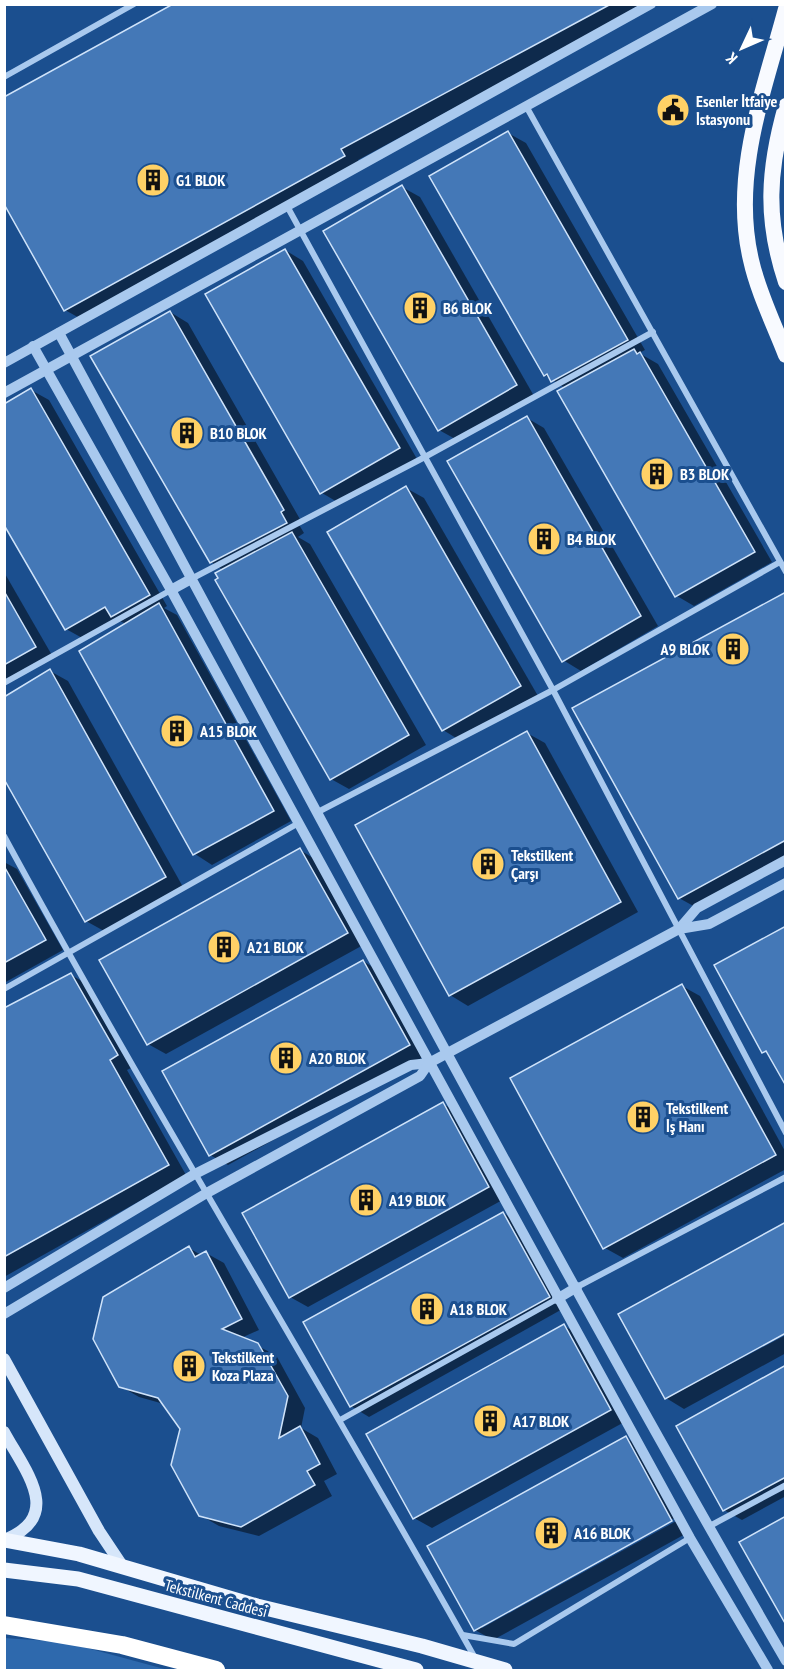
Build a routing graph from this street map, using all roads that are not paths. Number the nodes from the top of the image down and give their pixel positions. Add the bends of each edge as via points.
1 (134, 4) edge
2 (651, 4) edge
3 (712, 4) edge
4 (786, 9) edge
5 (4, 77) edge
6 (526, 106) junction
7 (786, 106) edge
8 (287, 207) junction
9 (300, 231) junction
10 (786, 282) edge
11 (653, 332) junction
12 (59, 333) junction
13 (33, 346) junction
14 (786, 355) edge
15 (72, 356) junction
16 (4, 363) edge
17 (46, 370) junction
18 (4, 393) edge
19 (423, 458) junction
20 (780, 562) junction
21 (786, 572) edge
22 (191, 579) junction
23 (171, 590) junction
24 (4, 683) edge
25 (553, 690) junction
26 (316, 813) junction
27 (297, 824) junction
28 (4, 836) edge
29 (786, 860) edge
30 (786, 883) edge
31 (679, 929) junction
32 (67, 952) junction
33 (4, 989) edge
34 (448, 1052) junction
35 (429, 1062) junction
36 (786, 1133) edge
37 (194, 1175) junction
38 (786, 1177) edge
39 (205, 1194) junction
40 (577, 1287) junction
41 (4, 1288) edge
42 (557, 1299) junction
43 (4, 1314) edge
44 (4, 1359) edge
45 (340, 1420) junction
46 (4, 1432) edge
47 (786, 1485) edge
48 (708, 1527) junction
49 (690, 1538) junction
50 (4, 1540) edge
51 (123, 1567) junction
52 (4, 1570) edge
53 (4, 1625) edge
54 (463, 1635) junction
55 (786, 1660) edge
56 (479, 1664) junction
57 (216, 1671) edge
58 (416, 1671) edge
59 (505, 1671) edge
60 (768, 1671) edge

1 - 5 street
2 - 8 street
3 - 6 street
4 - 14 highway via 745,163 744,197 751,261
6 - 9 street
6 - 11 street
7 - 10 highway via 770,190 771,226
8 - 9 street
8 - 12 street
9 - 15 street
9 - 19 street
11 - 19 street
11 - 20 street
12 - 13 street
12 - 15 street
13 - 16 street
13 - 17 street
15 - 17 street
15 - 22 street
17 - 18 street
17 - 23 street
19 - 22 street
19 - 25 street
20 - 21 street
20 - 25 street
22 - 23 street
22 - 26 street
23 - 24 street
23 - 27 street
25 - 26 street
25 - 31 street
26 - 27 street
26 - 34 street
27 - 32 street
27 - 35 street
28 - 32 street
29 - 31 street via 697,908
30 - 31 street via 710,924
31 - 34 street
31 - 36 street
32 - 33 street
32 - 37 street
34 - 35 street
34 - 40 street
35 - 37 street via 411,1065
35 - 39 street via 420,1076
35 - 42 street
37 - 39 street
37 - 41 street
38 - 40 street
39 - 43 street
39 - 45 street
40 - 42 street
40 - 48 street
42 - 45 street
42 - 49 street
44 - 51 main road
45 - 54 street
46 - 50 main road, Tekstilkent Caddesi via 39,1504 36,1517 24,1530
47 - 48 street
48 - 49 street
48 - 55 street
49 - 54 street via 514,1644
49 - 60 street
50 - 51 main road, Tekstilkent Caddesi via 43,1545
51 - 56 main road, Tekstilkent Caddesi
52 - 58 main road, Tekstilkent Caddesi via 78,1579
53 - 57 highway via 122,1645
54 - 56 street
56 - 59 main road, Tekstilkent Caddesi

